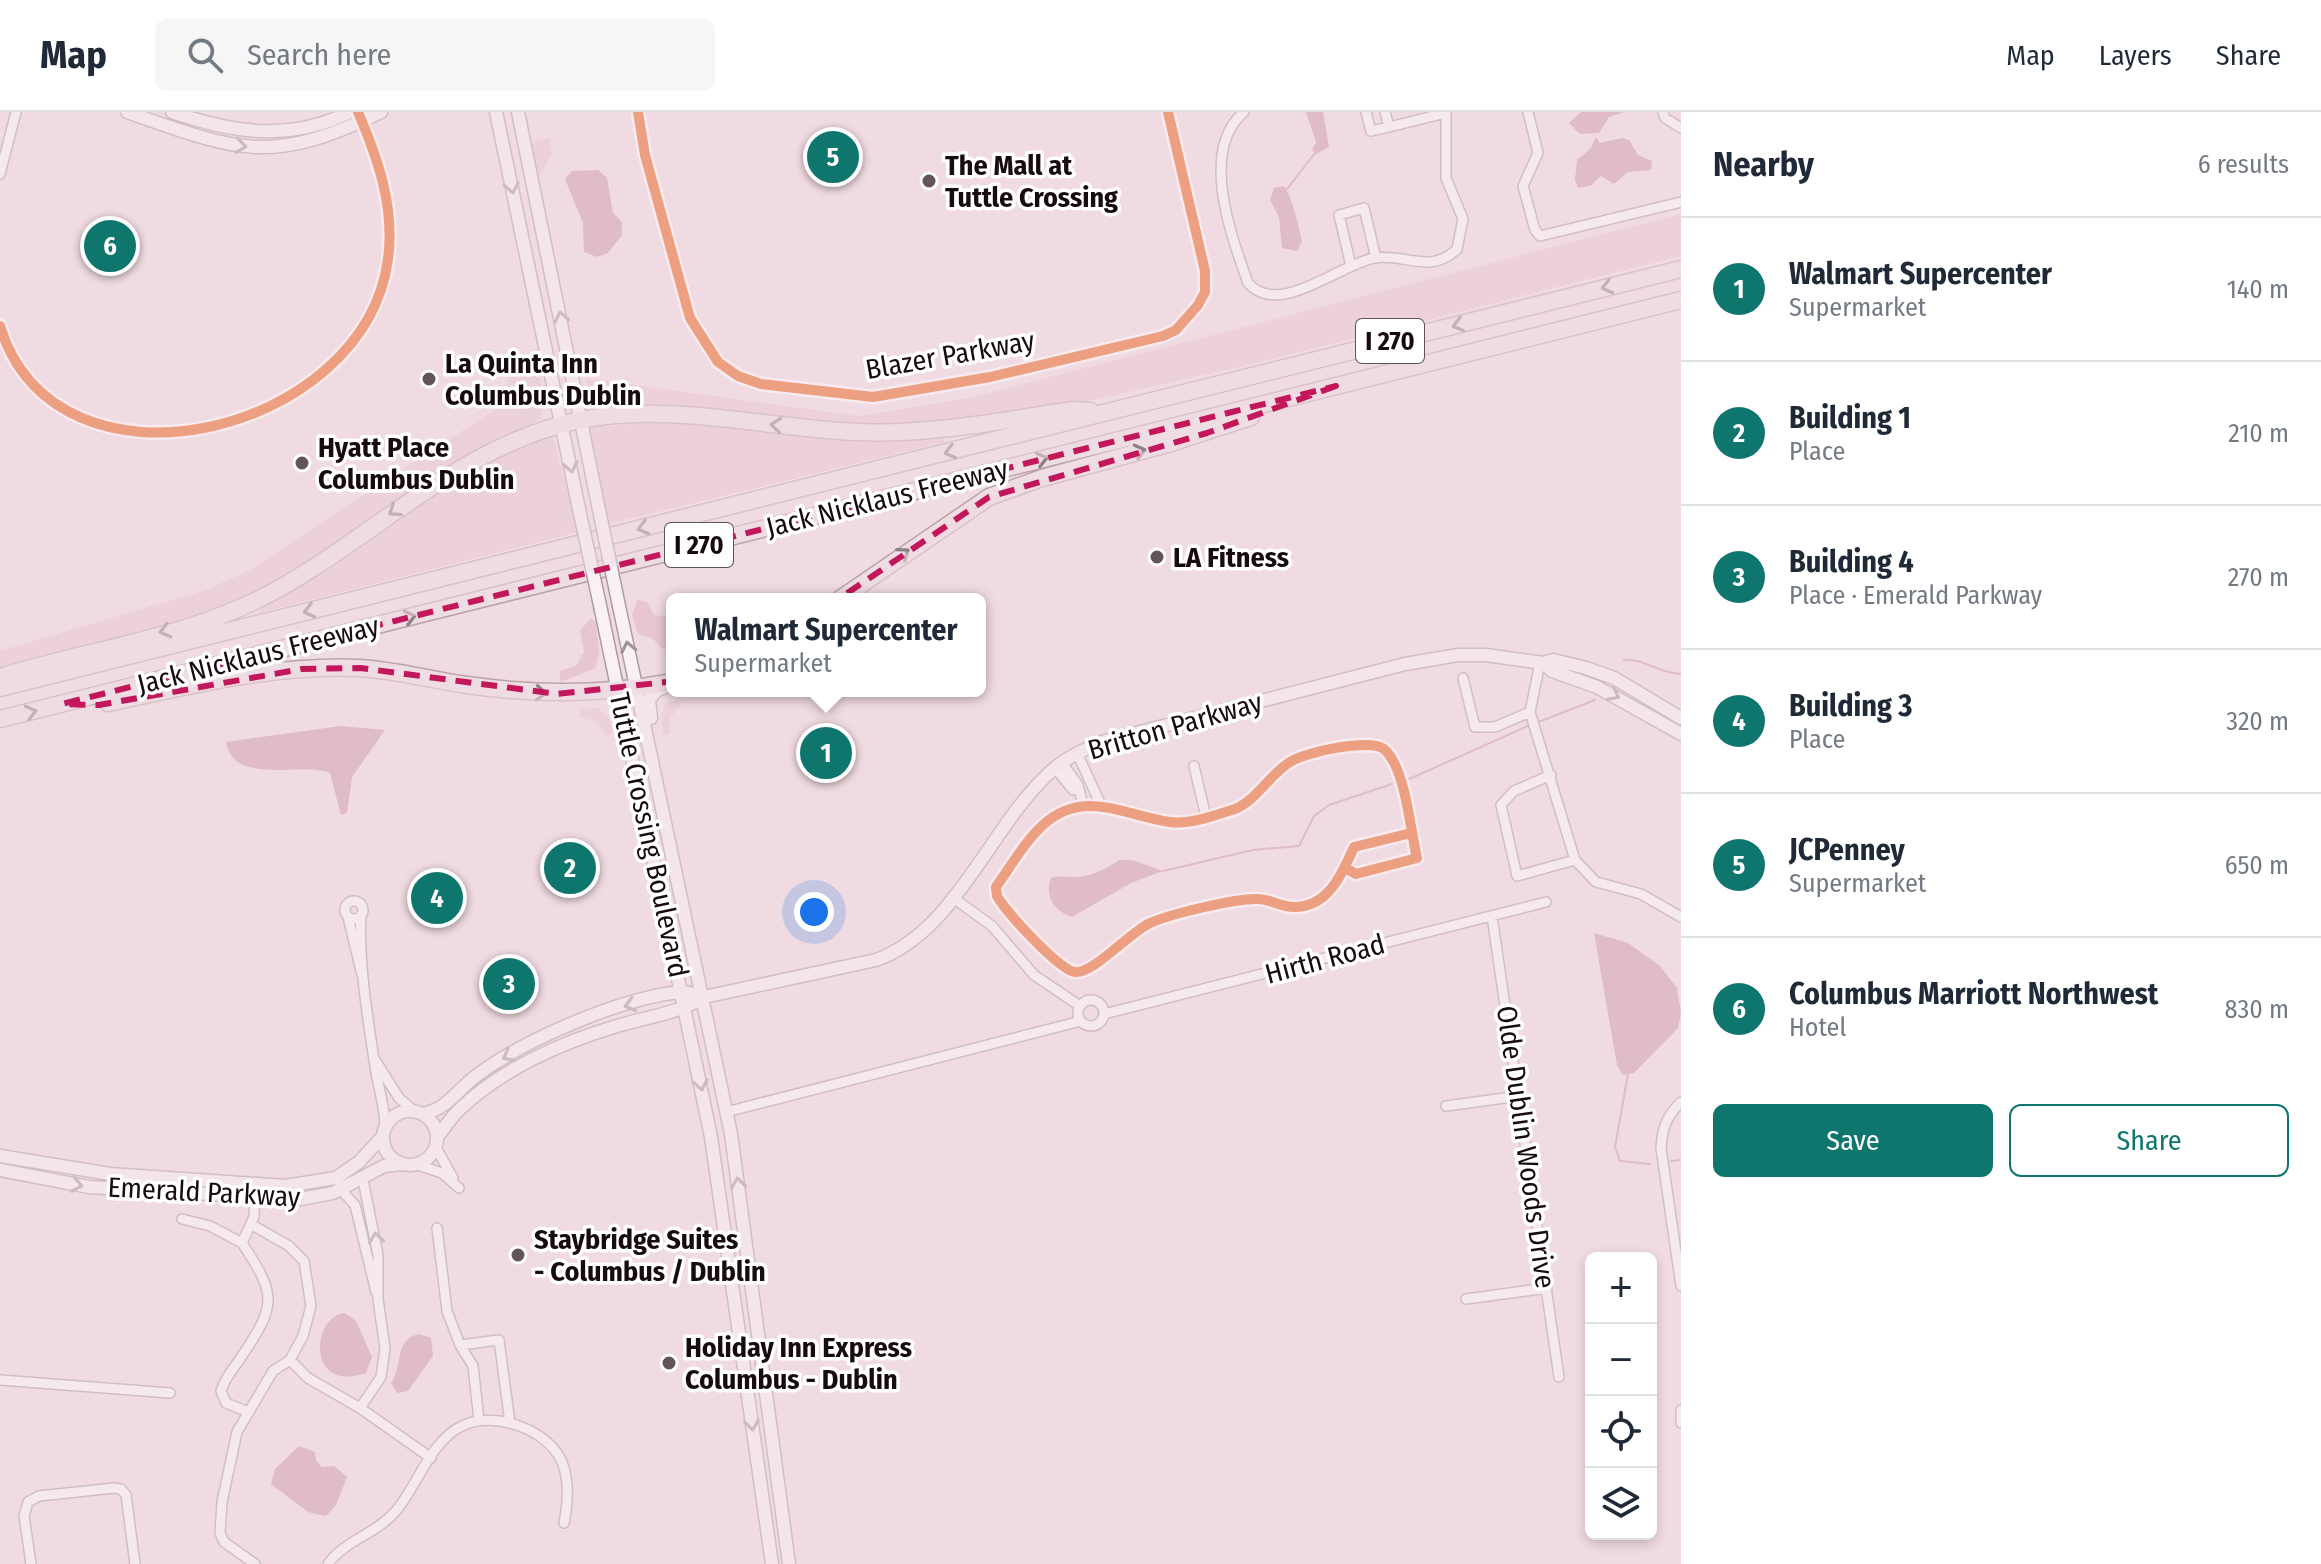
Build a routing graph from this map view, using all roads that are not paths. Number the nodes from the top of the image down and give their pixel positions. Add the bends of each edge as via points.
1 (16, 112) edge
2 (127, 112) edge
3 (172, 112) edge
4 (350, 112) edge
5 (381, 112) edge
6 (496, 112) edge
7 (518, 112) edge
8 (638, 112) edge
9 (1168, 112) edge
10 (1244, 112) edge
11 (1366, 112) edge
12 (1385, 112) edge
13 (1528, 112) edge
14 (1663, 112) edge
15 (1446, 113) edge
16 (360, 117) edge
17 (1389, 127) junction
18 (1681, 128) edge
19 (0, 174) edge
20 (1681, 202) edge
21 (1376, 258) junction
22 (1351, 266) junction
23 (1681, 269) edge
24 (1681, 300) edge
25 (0, 326) edge
26 (1336, 386) junction
27 (1107, 413) junction
28 (582, 420) junction
29 (562, 425) junction
30 (849, 593) edge
31 (1542, 663) junction
32 (0, 677) edge
33 (1463, 678) dead end
34 (666, 684) edge
35 (666, 686) edge
36 (0, 688) edge
37 (637, 689) junction
38 (618, 690) junction
39 (62, 704) junction
40 (1530, 712) junction
41 (1681, 718) edge
42 (0, 719) edge
43 (1681, 734) edge
44 (1077, 753) junction
45 (1058, 766) junction
46 (1194, 766) dead end
47 (655, 768) junction
48 (1551, 775) junction
49 (1092, 781) junction
50 (1076, 789) junction
51 (1101, 805) junction
52 (1079, 806) junction
53 (1206, 817) junction
54 (1411, 833) junction
55 (1575, 860) junction
56 (1345, 868) junction
57 (952, 897) junction
58 (1546, 902) dead end
59 (361, 915) junction
60 (1492, 916) junction
61 (348, 917) junction
62 (1681, 917) edge
63 (364, 978) junction
64 (682, 992) junction
65 (704, 997) junction
66 (1080, 1006) junction
67 (686, 1008) junction
68 (1104, 1014) junction
69 (1081, 1021) junction
70 (374, 1059) junction
71 (1519, 1096) junction
72 (1681, 1102) edge
73 (1446, 1106) dead end
74 (726, 1112) junction
75 (418, 1113) junction
76 (384, 1132) junction
77 (436, 1141) junction
78 (0, 1156) edge
79 (409, 1164) junction
80 (0, 1170) edge
81 (363, 1180) junction
82 (341, 1190) junction
83 (255, 1191) junction
84 (182, 1219) dead end
85 (252, 1225) junction
86 (437, 1228) dead end
87 (242, 1243) junction
88 (1681, 1286) edge
89 (1547, 1288) junction
90 (378, 1299) junction
91 (1466, 1299) dead end
92 (460, 1345) junction
93 (290, 1360) junction
94 (1559, 1377) dead end
95 (0, 1380) edge
96 (170, 1393) dead end
97 (360, 1408) junction
98 (1681, 1410) edge
99 (246, 1411) junction
100 (479, 1420) junction
101 (510, 1423) junction
102 (1681, 1423) edge
103 (431, 1458) junction
104 (564, 1523) dead end
105 (31, 1564) edge
106 (135, 1564) edge
107 (255, 1564) edge
108 (328, 1564) edge
109 (772, 1564) edge
110 (789, 1564) edge

1 - 19 street
2 -> 16 main road via 220,143 254,148 296,145
3 - 4 main road via 257,133 310,128
5 - 16 main road
6 -> 29 main road, Tuttle Crossing Boulevard
28 -> 7 main road, Tuttle Crossing Boulevard
8 - 9 street, Blazer Parkway via 690,318 718,362 761,384 873,397 990,377 1163,336 1189,318 1205,292 1205,271
10 - 22 street via 1225,135 1219,171 1248,283 1263,294 1281,296
11 - 17 street via 1371,131
12 - 17 street
13 - 20 street via 1538,153 1523,186 1540,236
14 - 18 street
15 - 17 street
15 - 21 street via 1446,178 1463,219 1457,249 1437,262
16 - 25 street via 386,192 384,280 361,334 330,368 287,397 240,419 187,433 104,425 73,412 33,381
21 - 22 street
21 - 22 street via 1364,208 1339,215
23 -> 27 highway, Jack Nicklaus Freeway / I 270
24 - 26 highway, Jack Nicklaus Freeway / I 270
30 -> 26 highway via 989,497 1207,433
39 -> 26 highway, Jack Nicklaus Freeway / I 270
27 -> 28 highway via 1073,410 894,433 676,416
27 -> 36 highway, Jack Nicklaus Freeway / I 270
28 - 29 highway
37 -> 28 main road, Tuttle Crossing Boulevard, bridge
29 -> 32 highway via 463,467 251,603
29 -> 38 main road, Tuttle Crossing Boulevard, bridge
31 - 40 street
31 - 41 main road, Britton Parkway via 1564,661 1614,678
31 -> 43 main road, Britton Parkway via 1624,700
31 - 44 main road, Britton Parkway via 1486,655 1436,658 1105,741
33 - 40 street via 1475,727 1495,727
34 - 37 highway
35 - 47 main road via 649,700
37 - 38 highway
37 - 47 main road, Tuttle Crossing Boulevard
39 -> 38 highway via 99,705 247,677 337,668 522,692
38 - 64 main road, Tuttle Crossing Boulevard
42 -> 39 highway, Jack Nicklaus Freeway / I 270
40 - 48 street
44 - 45 main road, Britton Parkway
44 - 49 street
45 - 50 street
45 - 57 main road, Britton Parkway
46 - 53 street
47 - 65 main road, Tuttle Crossing Boulevard
48 - 55 street
48 - 55 street via 1514,791 1501,805 1517,876
49 - 50 street
49 - 51 street
50 - 52 street
51 - 52 street
51 - 53 street via 1169,822
52 - 56 street via 1045,823 996,887 1002,905 1067,971 1087,970 1119,942 1165,918 1259,898 1294,908 1311,905 1326,896
53 - 54 street via 1242,806 1291,760 1365,743 1382,748 1393,762
54 - 56 street via 1354,847
54 - 56 street via 1417,858 1356,874
55 - 62 street via 1596,882 1641,894
57 - 65 main road, Britton Parkway via 921,933 886,956
57 - 66 street via 992,926 1034,975
58 - 60 street, Hirth Road
59 - 61 street
59 - 61 street via 361,905 352,902 346,908
59 - 63 street
60 - 68 street, Hirth Road
60 - 71 street, Olde Dublin Woods Drive
61 - 63 street
63 - 70 street
64 - 65 main road
64 - 67 main road, Tuttle Crossing Boulevard
64 -> 75 main road via 544,1036 475,1076 445,1106
65 - 67 main road
65 - 74 main road, Tuttle Crossing Boulevard
66 - 68 street via 1095,1001
66 - 69 street
67 - 77 main road via 584,1037 525,1064 463,1106
67 -> 109 main road, Tuttle Crossing Boulevard via 718,1180
68 - 69 street via 1096,1025
69 - 74 street
70 - 75 street via 399,1098
70 - 76 street via 385,1104
71 - 73 street
71 - 89 street, Olde Dublin Woods Drive
72 - 88 street via 1662,1130 1661,1148
110 -> 74 main road, Tuttle Crossing Boulevard
75 - 76 main road via 397,1114
75 - 77 main road via 432,1123
76 - 79 main road via 388,1153
76 - 83 main road, Emerald Parkway via 359,1162 336,1178
77 - 79 main road via 428,1158
77 - 79 street via 459,1188 442,1173
78 - 83 main road, Emerald Parkway
79 - 81 main road, Emerald Parkway via 384,1166
80 -> 83 main road, Emerald Parkway via 89,1187
81 - 82 main road, Emerald Parkway
90 -> 81 street via 378,1255
82 - 83 main road, Emerald Parkway via 301,1199
82 - 90 street via 355,1205
83 - 85 street
84 - 87 street
85 - 87 street
85 - 93 street via 304,1261 311,1306
86 - 92 street via 447,1311
87 - 99 street via 270,1292 263,1324 221,1391 226,1403
89 - 91 street
89 - 94 street, Olde Dublin Woods Drive
90 - 97 street via 384,1361 381,1377
92 - 100 street via 473,1366
92 - 101 street via 499,1340
93 - 97 street via 308,1378
93 - 99 street via 273,1371
95 - 96 street
97 - 103 street
98 - 102 street
99 - 107 street via 219,1523 224,1542
100 - 101 street
100 - 103 street via 452,1432
101 - 104 street via 552,1446 562,1462 569,1500
103 - 108 street via 393,1515 339,1550
105 - 106 street via 24,1516 28,1502 39,1496 121,1489

